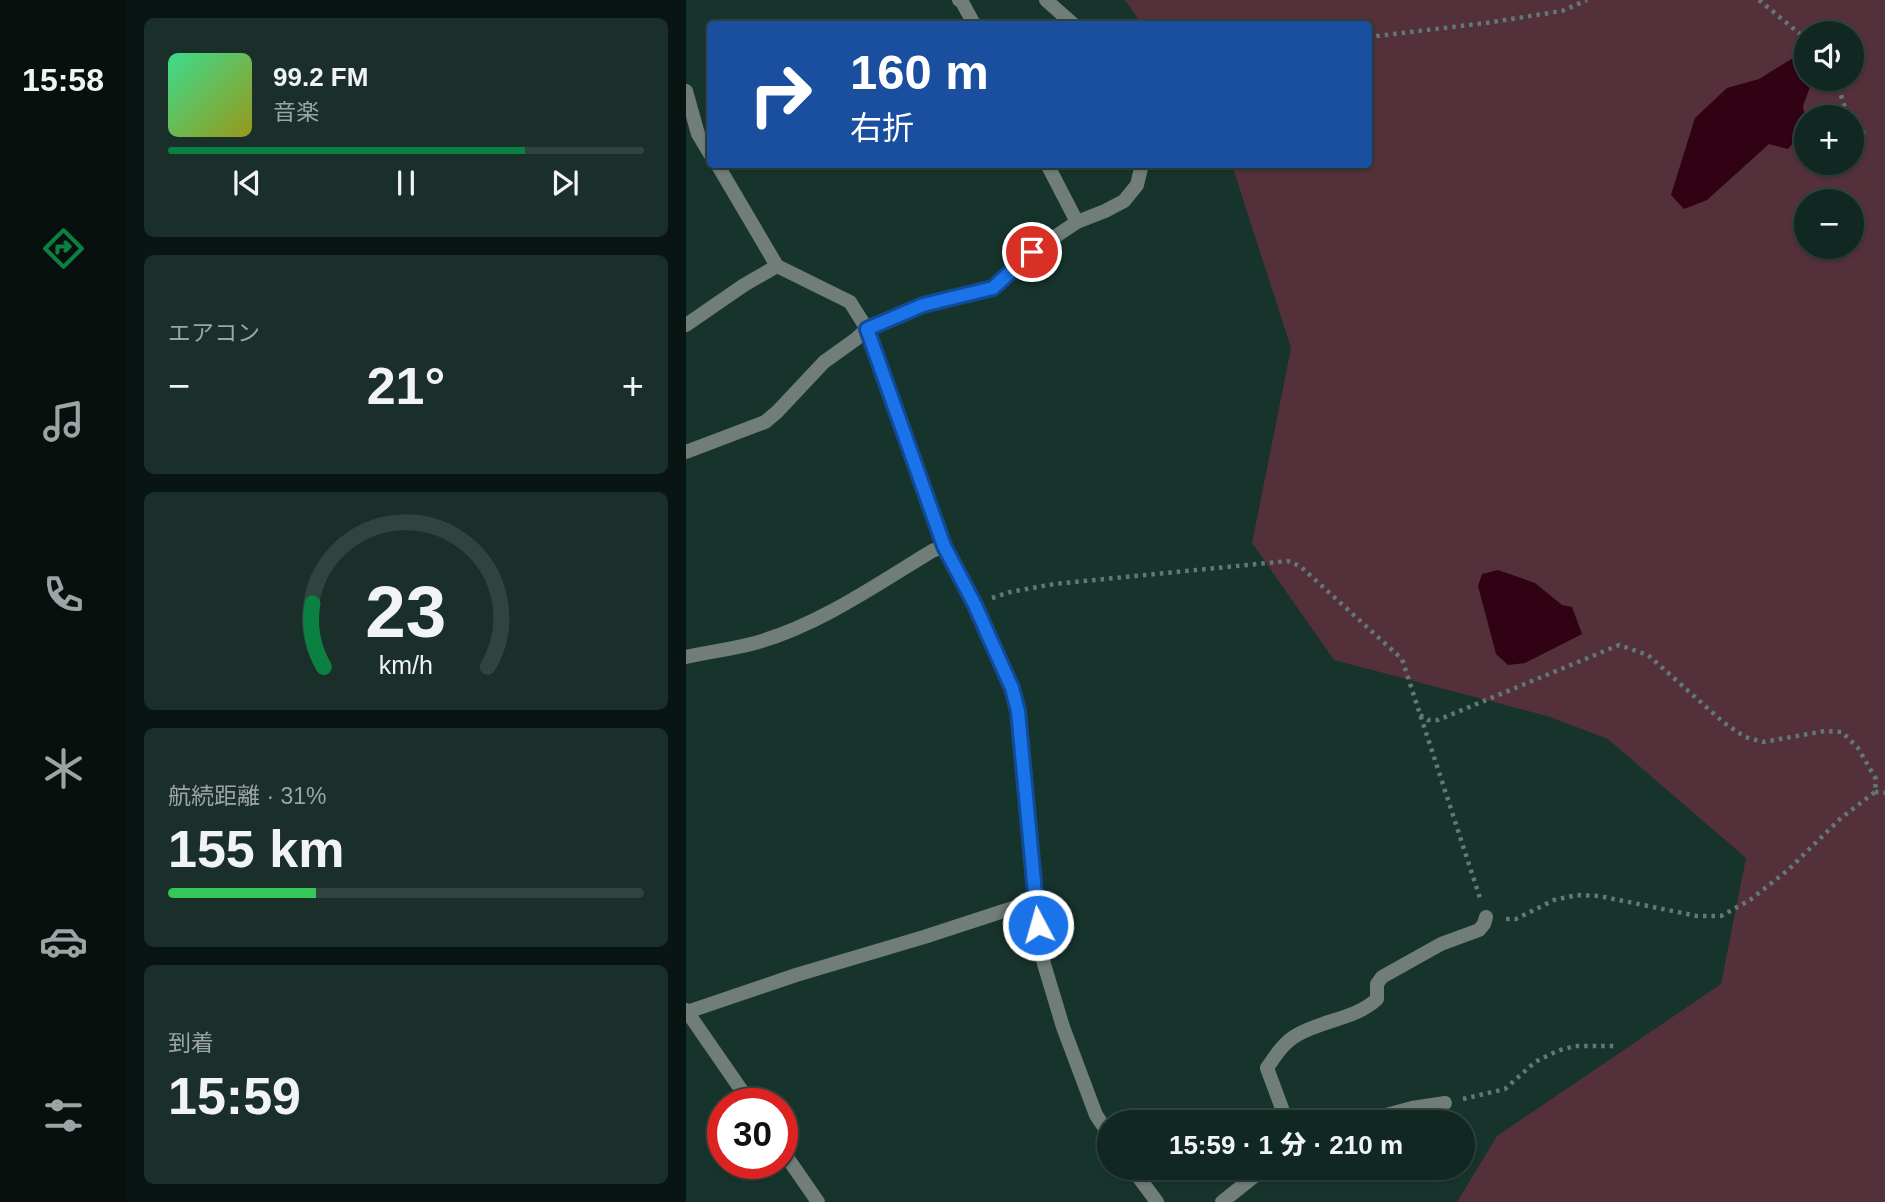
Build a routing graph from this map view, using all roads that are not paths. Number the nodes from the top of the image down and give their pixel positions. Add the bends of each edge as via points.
1 (959, 0) edge
2 (1046, 0) edge
3 (972, 21) edge
4 (1070, 21) edge
5 (686, 91) edge
6 (692, 138) edge
7 (707, 151) edge
8 (719, 168) edge
9 (1049, 168) edge
10 (1141, 168) edge
11 (1077, 222) junction
12 (778, 266) junction
13 (686, 325) edge
14 (867, 329) junction
15 (686, 452) edge
16 (944, 546) junction
17 (686, 657) edge
18 (1036, 905) junction
19 (1486, 917) road end
20 (687, 1011) edge
21 (740, 1088) edge
22 (1445, 1103) road end
23 (1283, 1110) edge
24 (1405, 1110) edge
25 (1097, 1116) edge
26 (798, 1173) edge
27 (1141, 1180) edge
28 (1250, 1180) edge
29 (818, 1202) edge
30 (1157, 1202) edge
31 (1222, 1202) edge

1 - 3 street
2 - 4 street
5 - 6 street
6 - 7 street
8 - 12 street
9 - 11 street
10 - 11 street via 1137,185 1124,201
11 - 14 street via 1032,252 993,288 923,305
12 - 13 street
12 - 14 street via 850,302
14 - 15 street via 824,362 765,422
14 - 16 street
16 - 17 street via 792,630
16 - 18 street via 975,605 1018,711
18 - 20 street via 1016,907
18 - 25 street via 1044,964
19 - 23 street via 1479,930 1441,944 1382,977 1377,999 1367,1008 1294,1036 1268,1068
20 - 21 street
22 - 24 street
26 - 29 street
27 - 30 street
28 - 31 street

